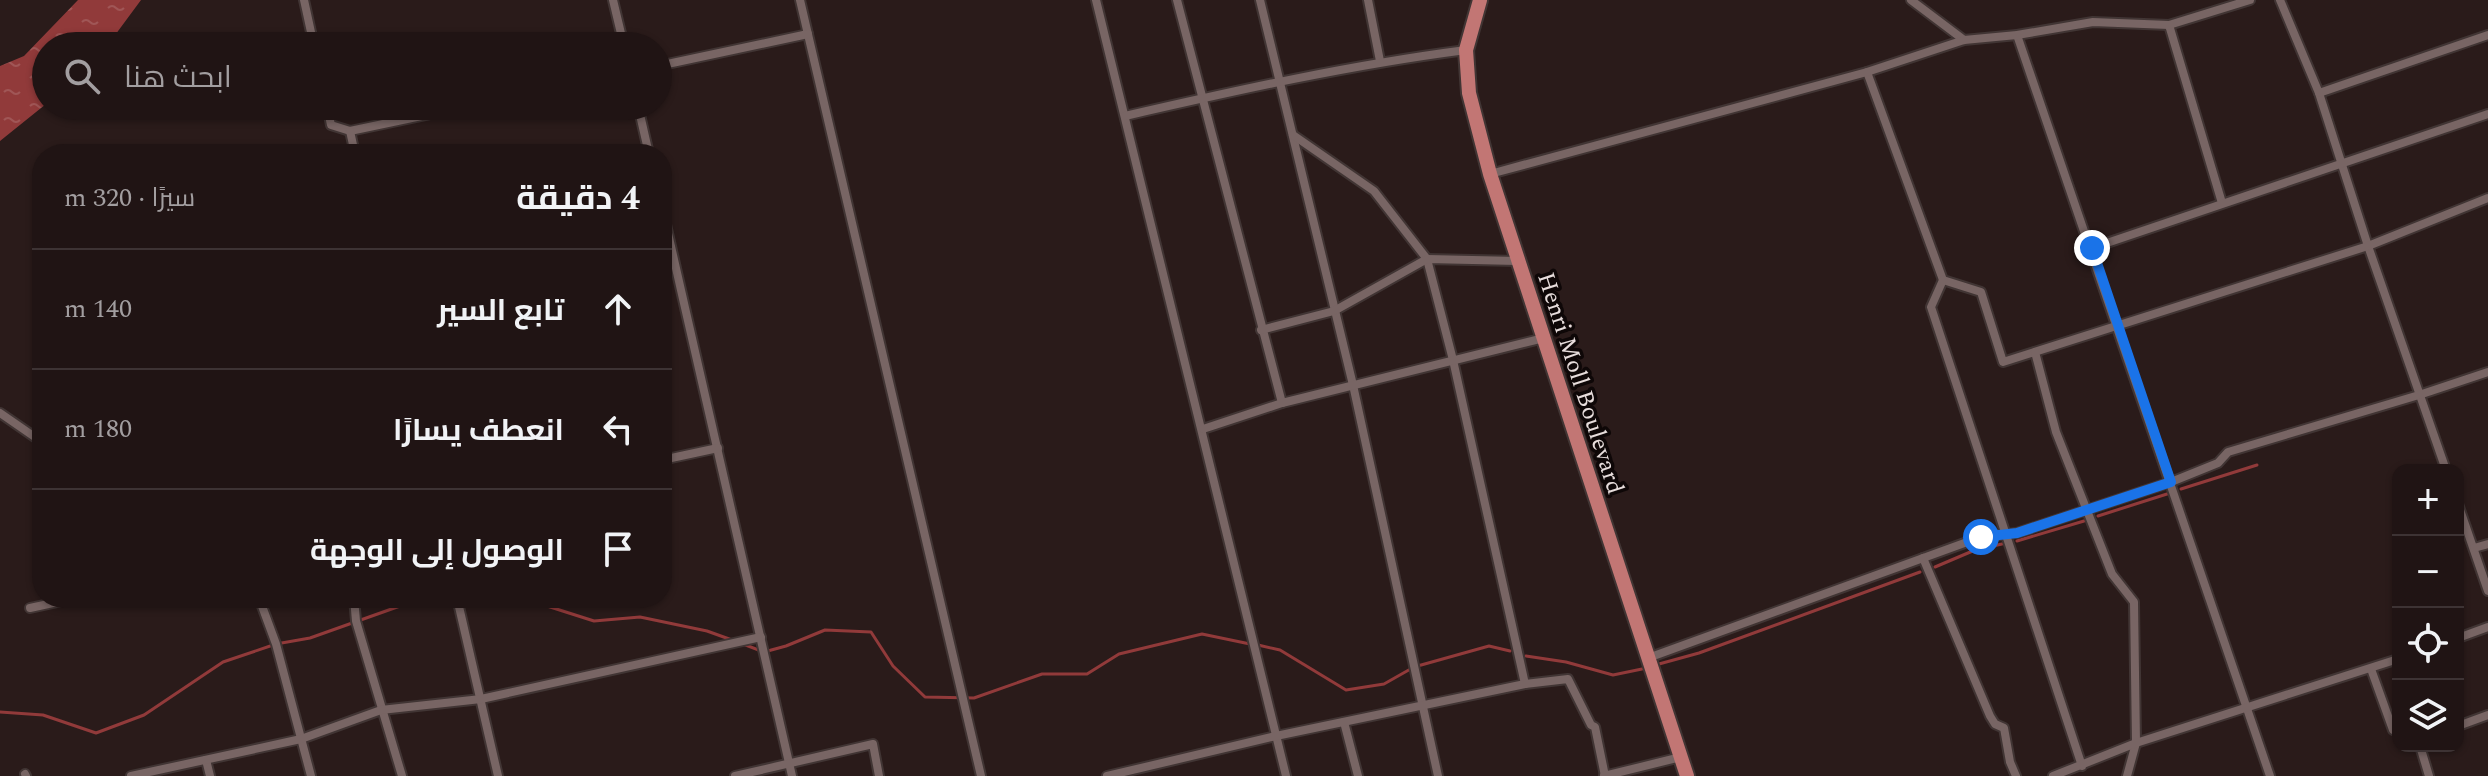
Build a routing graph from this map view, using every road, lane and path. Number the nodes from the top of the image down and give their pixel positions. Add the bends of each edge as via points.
1 (304, 0) edge
2 (613, 0) edge
3 (800, 0) edge
4 (1096, 0) edge
5 (1177, 0) edge
6 (1260, 0) edge
7 (1368, 0) edge
8 (1480, 0) edge
9 (1911, 0) edge
10 (2250, 0) edge
11 (2280, 0) edge
12 (2169, 25) junction
13 (311, 32) edge
14 (621, 32) edge
15 (808, 34) junction
16 (2017, 35) junction
17 (2488, 35) edge
18 (1964, 40) junction
19 (1466, 50) junction
20 (1380, 61) junction
21 (672, 63) edge
22 (1867, 72) junction
23 (1280, 80) junction
24 (2319, 93) junction
25 (1204, 98) junction
26 (2488, 114) edge
27 (1125, 116) junction
28 (330, 120) edge
29 (402, 120) edge
30 (641, 120) edge
31 (350, 131) junction
32 (1293, 134) junction
33 (353, 144) edge
34 (647, 144) edge
35 (2343, 163) junction
36 (1490, 174) junction
37 (2488, 198) edge
38 (2222, 203) junction
39 (2368, 246) junction
40 (2092, 248) junction
41 (672, 250) edge
42 (1427, 259) junction
43 (1518, 261) junction
44 (1943, 280) junction
45 (1334, 311) junction
46 (2118, 326) junction
47 (1261, 330) junction
48 (1545, 338) junction
49 (2035, 352) junction
50 (1453, 360) junction
51 (2488, 372) edge
52 (1353, 385) junction
53 (2419, 395) junction
54 (1282, 403) junction
55 (0, 413) edge
56 (1203, 429) junction
57 (32, 435) edge
58 (718, 448) junction
59 (672, 458) edge
60 (2444, 464) edge
61 (2171, 482) junction
62 (2088, 509) junction
63 (2464, 520) edge
64 (2006, 534) junction
65 (2488, 544) edge
66 (2474, 548) junction
67 (1923, 558) junction
68 (2488, 591) edge
69 (263, 608) edge
70 (355, 608) edge
71 (459, 608) edge
72 (2488, 627) edge
73 (2464, 636) edge
74 (761, 637) junction
75 (1648, 658) junction
76 (2392, 661) edge
77 (2371, 669) junction
78 (1525, 684) junction
79 (481, 699) junction
80 (1422, 705) junction
81 (2247, 708) junction
82 (381, 710) junction
83 (2488, 715) edge
84 (1344, 722) junction
85 (2464, 724) edge
86 (2392, 727) edge
87 (1276, 736) junction
88 (301, 739) junction
89 (2136, 743) junction
90 (2422, 752) edge
91 (1681, 757) junction
92 (206, 760) junction
93 (789, 763) junction
94 (2082, 766) junction
95 (131, 776) edge
96 (210, 776) edge
97 (311, 776) edge
98 (402, 776) edge
99 (498, 776) edge
100 (735, 776) edge
101 (792, 776) edge
102 (879, 776) edge
103 (981, 776) edge
104 (1107, 776) edge
105 (1286, 776) edge
106 (1358, 776) edge
107 (1438, 776) edge
108 (1604, 776) edge
109 (1687, 776) edge
110 (2016, 776) edge
111 (2053, 776) edge
112 (2127, 776) edge
113 (2270, 776) edge
114 (2429, 776) edge

1 - 13 street
2 - 14 street
3 - 15 street
4 - 27 street
5 - 25 street
6 - 23 street
7 - 20 street
8 - 19 highway, Henri Moll Boulevard
9 - 18 street
10 - 12 street
11 - 24 street
12 - 16 street via 2093,22
12 - 38 street
15 - 21 street
15 - 103 street
16 - 18 street
16 - 40 street
17 - 24 street
18 - 22 street
19 - 20 street
19 - 36 highway, Henri Moll Boulevard via 1469,93
20 - 23 street
22 - 36 street
22 - 44 street
23 - 25 street
23 - 32 street
24 - 35 street
25 - 27 street
25 - 47 street
26 - 35 street
27 - 56 street
28 - 31 street
29 - 31 street
30 - 34 street
31 - 33 street
32 - 42 street via 1374,191
32 - 45 street
35 - 38 street
35 - 39 street
36 - 43 highway, Henri Moll Boulevard
37 - 39 street
38 - 40 street
39 - 46 street
39 - 53 street
40 - 46 street
41 - 58 street
42 - 43 street
42 - 45 street
42 - 50 street
43 - 48 highway, Henri Moll Boulevard
44 - 49 street via 1981,292 2003,362
44 - 64 street via 1931,307
45 - 47 street
45 - 52 street
46 - 49 street
46 - 61 street
47 - 54 street
48 - 50 street
48 - 75 highway, Henri Moll Boulevard
49 - 62 street via 2056,432
50 - 52 street
50 - 78 street
51 - 53 street
52 - 54 street
52 - 80 street
53 - 60 street
53 - 61 street via 2228,452 2218,463
54 - 56 street
55 - 57 street
56 - 87 street
58 - 59 street
58 - 74 street
61 - 62 street
61 - 81 street
62 - 64 street
62 - 89 street via 2112,574 2134,602
63 - 66 street
64 - 67 street via 1981,537
64 - 94 street
65 - 66 street
66 - 68 street
67 - 75 street
67 - 110 street via 1990,716 2004,728
69 - 88 street
70 - 82 street
71 - 79 street
72 - 73 street
74 - 79 street
74 - 93 street
75 - 91 highway, Henri Moll Boulevard
76 - 77 street
77 - 81 street
77 - 86 street
78 - 80 street
78 - 108 street via 1568,679 1595,727
79 - 82 street
79 - 99 street
80 - 84 street
80 - 107 street
81 - 89 street
81 - 113 street
82 - 88 street
82 - 98 street
83 - 85 street
84 - 87 street
84 - 106 street
87 - 104 street
87 - 105 street
88 - 92 street
88 - 97 street
89 - 94 street
89 - 112 street
90 - 114 street
91 - 108 street
91 - 109 highway, Henri Moll Boulevard
92 - 95 street
92 - 96 street
93 - 100 street
93 - 101 street
93 - 102 street via 873,744
94 - 111 street

